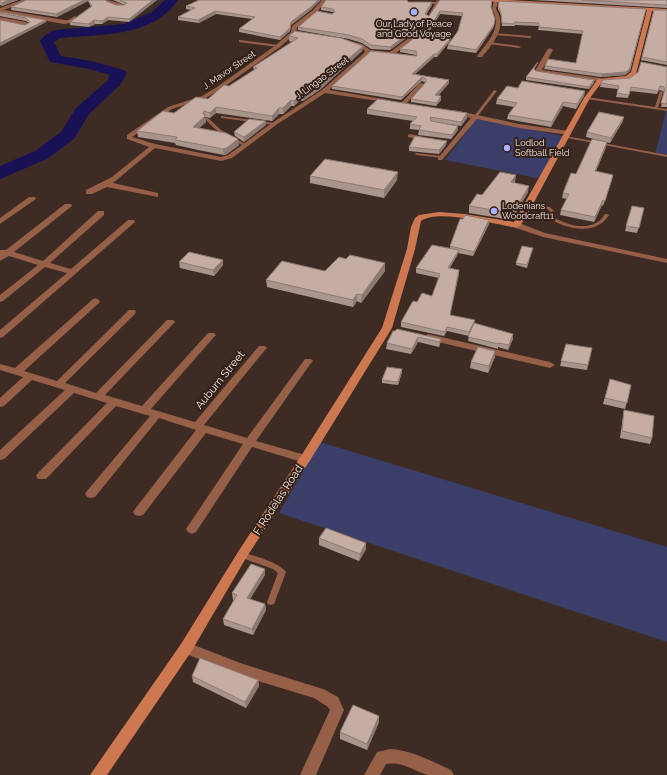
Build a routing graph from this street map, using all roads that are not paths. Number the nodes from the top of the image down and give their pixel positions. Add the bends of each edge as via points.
1 (27, 0) edge
2 (109, 0) edge
3 (325, 0) edge
4 (444, 0) edge
5 (480, 0) edge
6 (496, 1) edge
7 (539, 1) edge
8 (423, 2) edge
9 (438, 2) edge
10 (594, 3) edge
11 (124, 6) edge
12 (440, 6) edge
13 (650, 9) junction
14 (667, 10) edge
15 (0, 11) edge
16 (428, 17) edge
17 (75, 18) edge
18 (0, 19) edge
19 (26, 24) edge
20 (427, 27) edge
21 (294, 32) junction
22 (301, 34) edge
23 (495, 34) junction
24 (530, 37) dead end
25 (240, 41) dead end
26 (342, 41) edge
27 (489, 43) junction
28 (278, 46) junction
29 (519, 47) dead end
30 (550, 50) dead end
31 (368, 51) junction
32 (392, 53) junction
33 (480, 56) dead end
34 (414, 57) edge
35 (600, 80) junction
36 (422, 84) edge
37 (324, 91) junction
38 (495, 91) dead end
39 (661, 92) edge
40 (587, 94) junction
41 (404, 104) junction
42 (411, 105) edge
43 (656, 109) junction
44 (667, 110) edge
45 (447, 111) edge
46 (476, 116) junction
47 (222, 117) edge
48 (207, 119) edge
49 (274, 124) junction
50 (568, 135) junction
51 (410, 136) dead end
52 (446, 142) junction
53 (244, 145) junction
54 (154, 146) junction
55 (417, 154) edge
56 (667, 156) edge
57 (441, 158) joint
58 (221, 159) joint
59 (106, 184) junction
60 (89, 192) dead end
61 (155, 195) dead end
62 (32, 199) dead end
63 (530, 205) junction
64 (68, 206) dead end
65 (101, 213) dead end
66 (607, 215) dead end
67 (0, 222) edge
68 (131, 222) dead end
69 (516, 225) junction
70 (4, 253) edge
71 (0, 259) edge
72 (667, 261) edge
73 (44, 264) junction
74 (72, 272) junction
75 (0, 299) edge
76 (96, 301) dead end
77 (132, 312) dead end
78 (170, 322) dead end
79 (0, 335) edge
80 (211, 335) dead end
81 (418, 335) edge
82 (262, 348) dead end
83 (308, 361) dead end
84 (550, 365) dead end
85 (0, 367) edge
86 (17, 372) junction
87 (30, 376) junction
88 (58, 385) junction
89 (72, 389) junction
90 (98, 397) junction
91 (114, 402) junction
92 (0, 404) edge
93 (143, 411) junction
94 (156, 414) junction
95 (200, 428) junction
96 (249, 443) junction
97 (0, 456) edge
98 (305, 459) junction
99 (42, 476) dead end
100 (91, 494) dead end
101 (139, 512) dead end
102 (192, 529) dead end
103 (242, 554) junction
104 (271, 602) dead end
105 (186, 648) junction
106 (98, 775) edge
107 (308, 775) edge
108 (372, 775) edge
109 (446, 775) edge

1 - 15 street
2 - 11 street via 115,5
3 - 21 street, J. Mavor Street via 318,12 294,27
4 - 12 lane
5 - 6 street
6 - 7 street
6 - 23 street via 494,9 500,25
7 - 10 street
8 - 9 lane
9 - 16 lane
10 - 13 street
13 - 14 street
13 - 35 street via 641,63 632,76
15 - 17 street via 64,22
18 - 19 street
20 - 32 street
21 - 22 street
21 - 28 street, J. Mavor Street
23 - 24 lane
23 - 27 street
25 - 28 lane
26 - 31 street, J. Lingao Street via 360,45
27 - 29 lane
27 - 33 street
28 - 54 street, J. Mavor Street via 219,88 204,97 170,108 129,136
30 - 35 street via 538,71
31 - 32 street
31 - 37 street, J. Lingao Street
32 - 34 street
35 - 40 street
36 - 41 street
37 - 41 street
37 - 49 street, J. Lingao Street
38 - 46 lane
39 - 43 lane
40 - 43 lane
40 - 50 street
41 - 42 street
43 - 44 lane
45 - 46 street
46 - 50 street
46 - 52 street
47 - 49 lane
48 - 53 lane via 226,137
49 - 53 street, J. Lingao Street
50 - 56 lane
50 - 63 street
51 - 52 street
52 - 57 street
53 - 58 street, J. Lingao Street via 230,157
54 - 58 street, J. Mavor Street
54 - 59 street
55 - 57 lane
59 - 60 street
59 - 61 street
62 - 67 street
63 - 66 lane via 548,208 552,211 550,216 553,219 576,226 597,225
63 - 69 street
64 - 70 street
65 - 73 street
68 - 74 street
69 - 72 street via 543,235
69 - 98 street, F. Rodelas Road via 464,216 429,214 422,217 415,227 391,328
70 - 71 street
70 - 73 street
73 - 74 street
73 - 75 street
74 - 79 street
76 - 86 street
77 - 88 street
78 - 90 street
80 - 93 street
81 - 84 street
82 - 95 street, Auburn Street
83 - 96 street
85 - 86 street
86 - 87 street
87 - 88 street
87 - 92 street
88 - 89 street
89 - 90 street
89 - 97 street
90 - 91 street
91 - 93 street
91 - 99 street
93 - 94 street
94 - 95 street
94 - 100 street
95 - 96 street
95 - 101 street, Auburn Street
96 - 98 street
96 - 102 street
98 - 103 street, F. Rodelas Road
103 - 104 lane via 276,567 282,572
103 - 105 street, F. Rodelas Road
105 - 106 street, F. Rodelas Road
105 - 107 street via 242,670 318,693 333,702 337,710
108 - 109 street via 382,757 389,755 410,760

